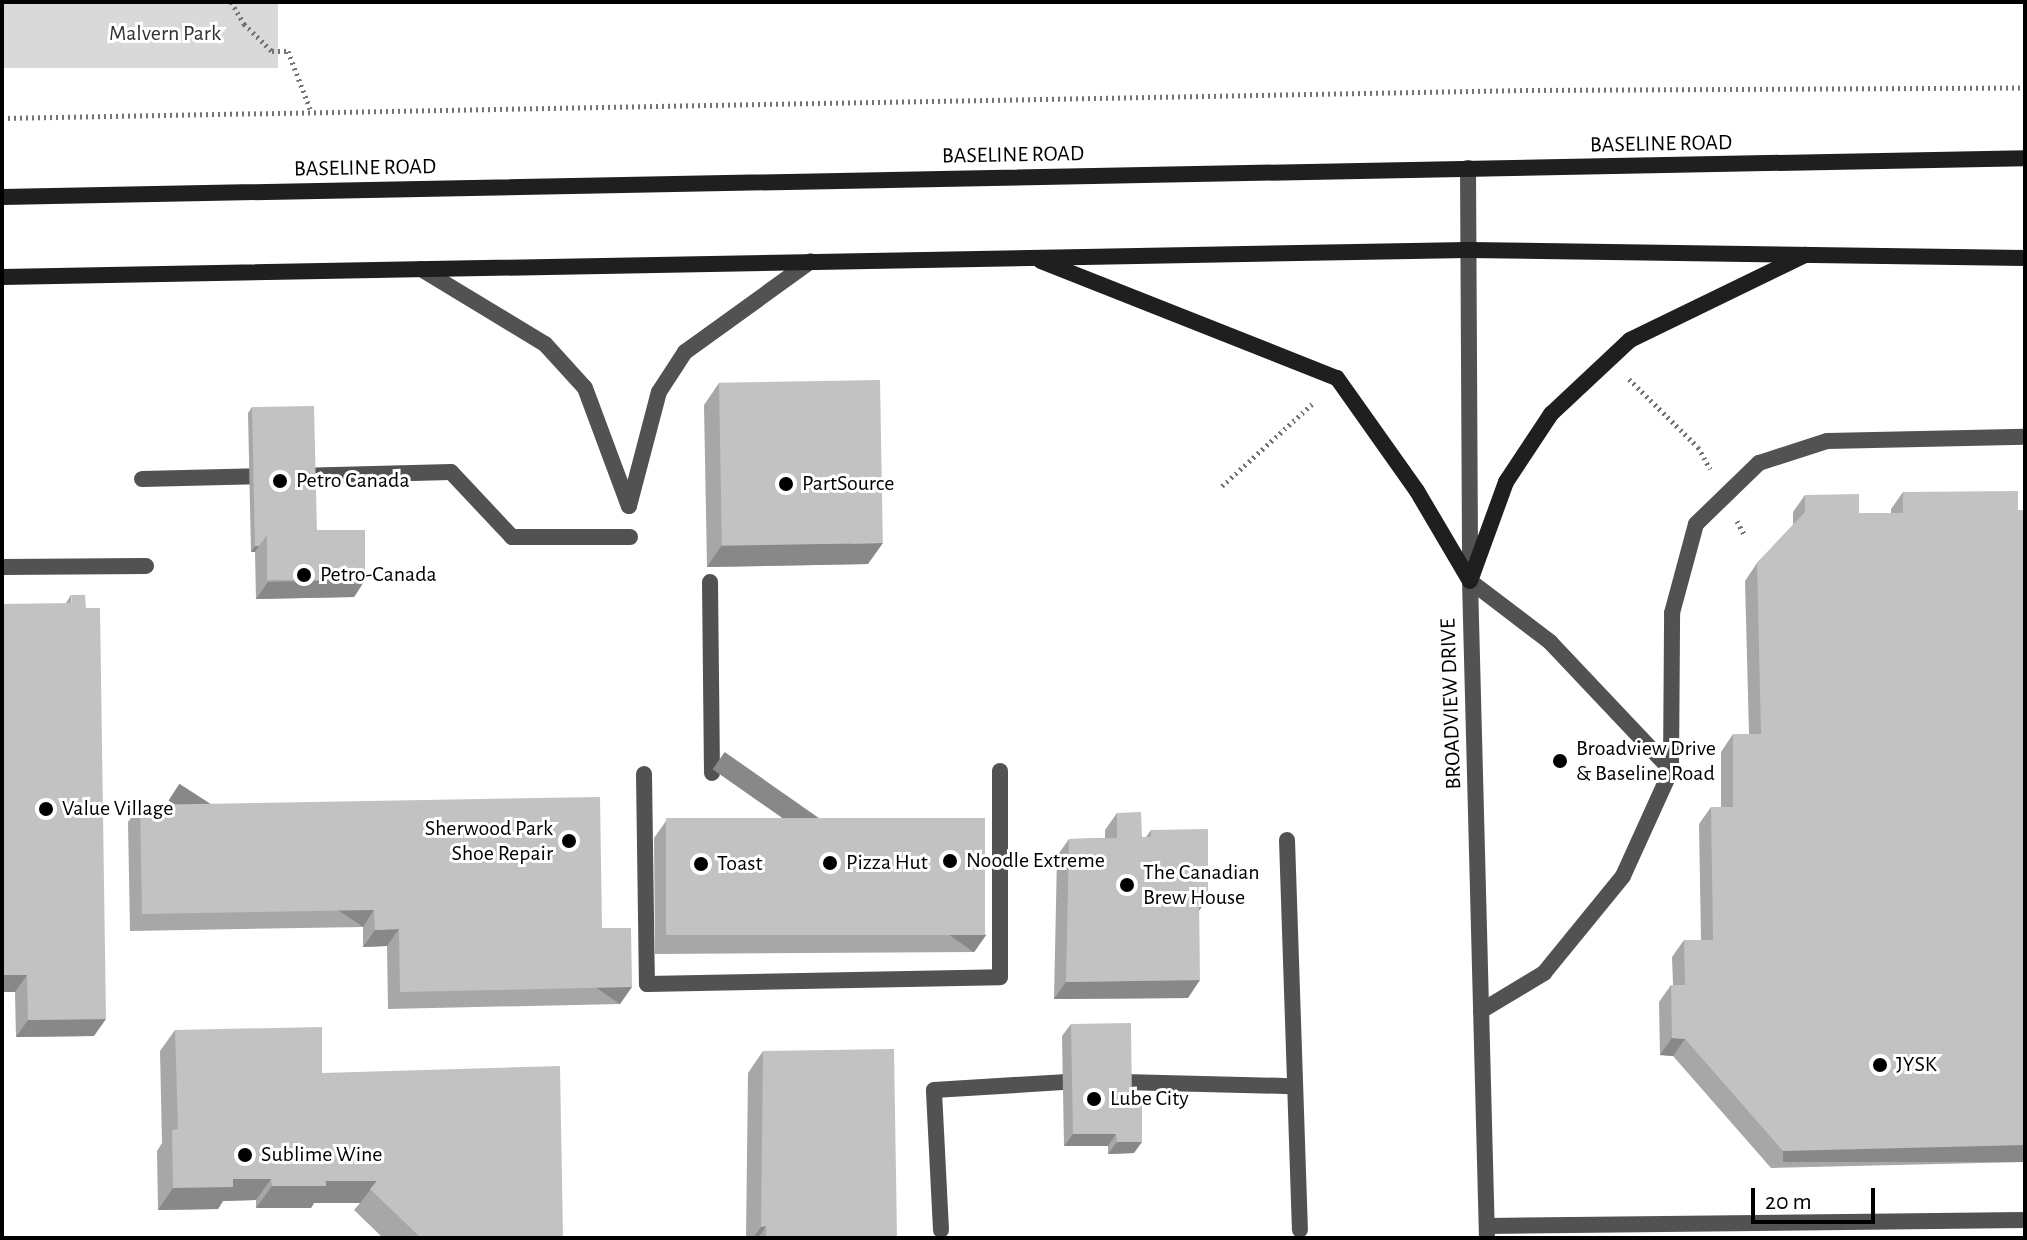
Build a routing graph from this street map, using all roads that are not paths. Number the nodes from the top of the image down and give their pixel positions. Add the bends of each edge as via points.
1 (2025, 158) edge
2 (1468, 168) junction
3 (2, 197) edge
4 (1468, 250) junction
5 (1811, 252) junction
6 (1032, 257) junction
7 (2024, 258) edge
8 (811, 261) junction
9 (421, 269) junction
10 (2, 277) edge
11 (2025, 437) edge
12 (142, 479) dead end
13 (630, 537) dead end
14 (146, 566) dead end
15 (2, 567) edge
16 (1470, 581) junction
17 (710, 582) dead end
18 (1671, 770) junction
19 (1000, 771) dead end
20 (712, 773) dead end
21 (644, 774) dead end
22 (1287, 840) dead end
23 (1481, 1011) junction
24 (1063, 1082) dead end
25 (1123, 1082) edge
26 (1292, 1086) junction
27 (2025, 1220) edge
28 (941, 1230) dead end
29 (1300, 1230) dead end
30 (1487, 1232) edge

1 - 2 main road, BASELINE ROAD
2 - 3 main road, BASELINE ROAD
2 - 4 street, BROADVIEW DRIVE
4 - 5 main road
4 - 6 main road
4 - 16 street, BROADVIEW DRIVE
5 - 7 main road
5 - 16 main road via 1630,340 1551,414 1506,482
6 - 8 main road
6 - 16 main road via 1337,378 1417,491
8 - 9 main road
8 - 9 street via 685,352 659,392 629,506 585,388 545,344
9 - 10 main road
11 - 18 street via 1827,441 1759,463 1696,524 1672,613
12 - 13 street via 451,472 512,537
14 - 15 street
16 - 18 street via 1550,642
16 - 23 street, BROADVIEW DRIVE
17 - 20 street
18 - 23 street via 1623,876 1544,973
19 - 21 street via 1000,977 647,984
22 - 26 street
23 - 30 street, BROADVIEW DRIVE
24 - 28 street via 934,1090
25 - 26 street
26 - 29 street
27 - 30 street

